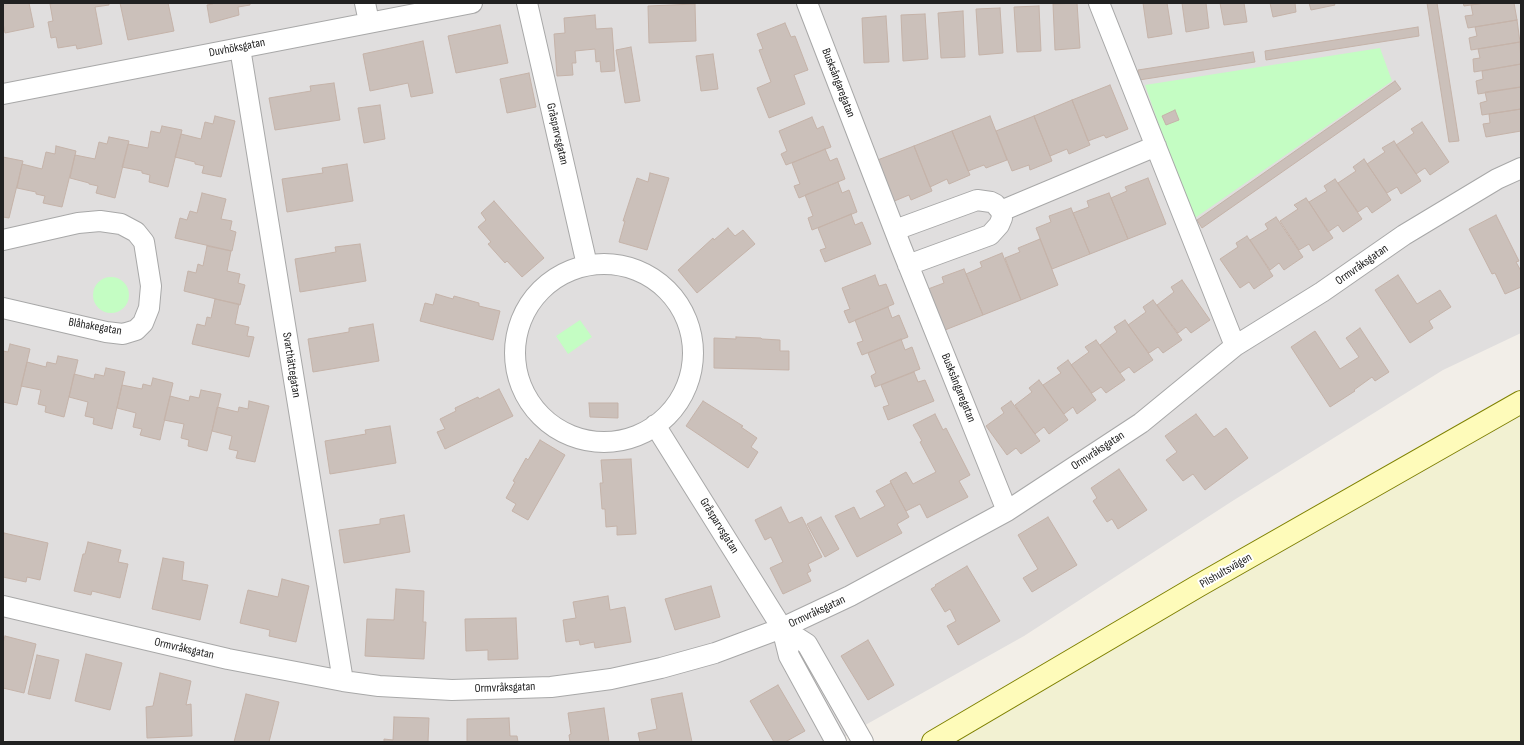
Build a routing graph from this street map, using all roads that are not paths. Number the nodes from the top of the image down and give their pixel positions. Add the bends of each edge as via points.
1 (365, 3) edge
2 (472, 3) edge
3 (527, 3) edge
4 (807, 3) edge
5 (1099, 3) edge
6 (369, 22) junction
7 (240, 48) junction
8 (3, 94) edge
9 (1156, 146) junction
10 (1521, 168) edge
11 (1000, 211) junction
12 (895, 230) junction
13 (3, 240) edge
14 (587, 265) junction
15 (908, 265) junction
16 (3, 308) edge
17 (1235, 346) junction
18 (1521, 402) edge
19 (655, 426) junction
20 (1007, 511) junction
21 (3, 606) edge
22 (782, 628) junction
23 (343, 681) junction
24 (836, 742) edge
25 (863, 742) edge
26 (933, 742) edge

1 - 6 street
2 - 6 street, Duvhöksgatan
3 - 14 street, Gråsparvsgatan
4 - 12 street, Busksångaregatan
5 - 9 street
6 - 7 street, Duvhöksgatan
7 - 8 street, Duvhöksgatan
7 - 23 street, Svarthättegatan
9 - 11 street
9 - 17 street
10 - 17 street, Ormvråksgatan via 1497,179 1404,235 1322,292
11 - 12 street via 991,202 977,200
11 - 15 street via 1001,222 990,235
12 - 15 street, Busksångaregatan
13 - 16 street, Blåhakegatan via 78,223 100,221 121,224 136,232 144,242 152,286 149,308 143,323 136,330 123,334
14 - 19 street via 609,264 632,268 651,277 668,292 682,310 690,331 692,346 690,376 676,404
14 - 19 street via 553,279 527,306 515,342 518,379 537,411 550,424 566,434 602,442 639,435
15 - 20 street, Busksångaregatan
17 - 20 street, Ormvråksgatan via 1141,423
18 - 26 street, Pilshultsvägen via 1205,582
19 - 22 street, Gråsparvsgatan
20 - 22 street, Ormvråksgatan via 850,596
21 - 23 street, Ormvråksgatan via 228,659
22 - 23 street, Ormvråksgatan via 715,653 660,668 611,679 551,687 452,690 379,686
22 - 24 street, Gråsparvsgatan via 789,656
22 - 25 street, Gråsparvsgatan via 807,644

